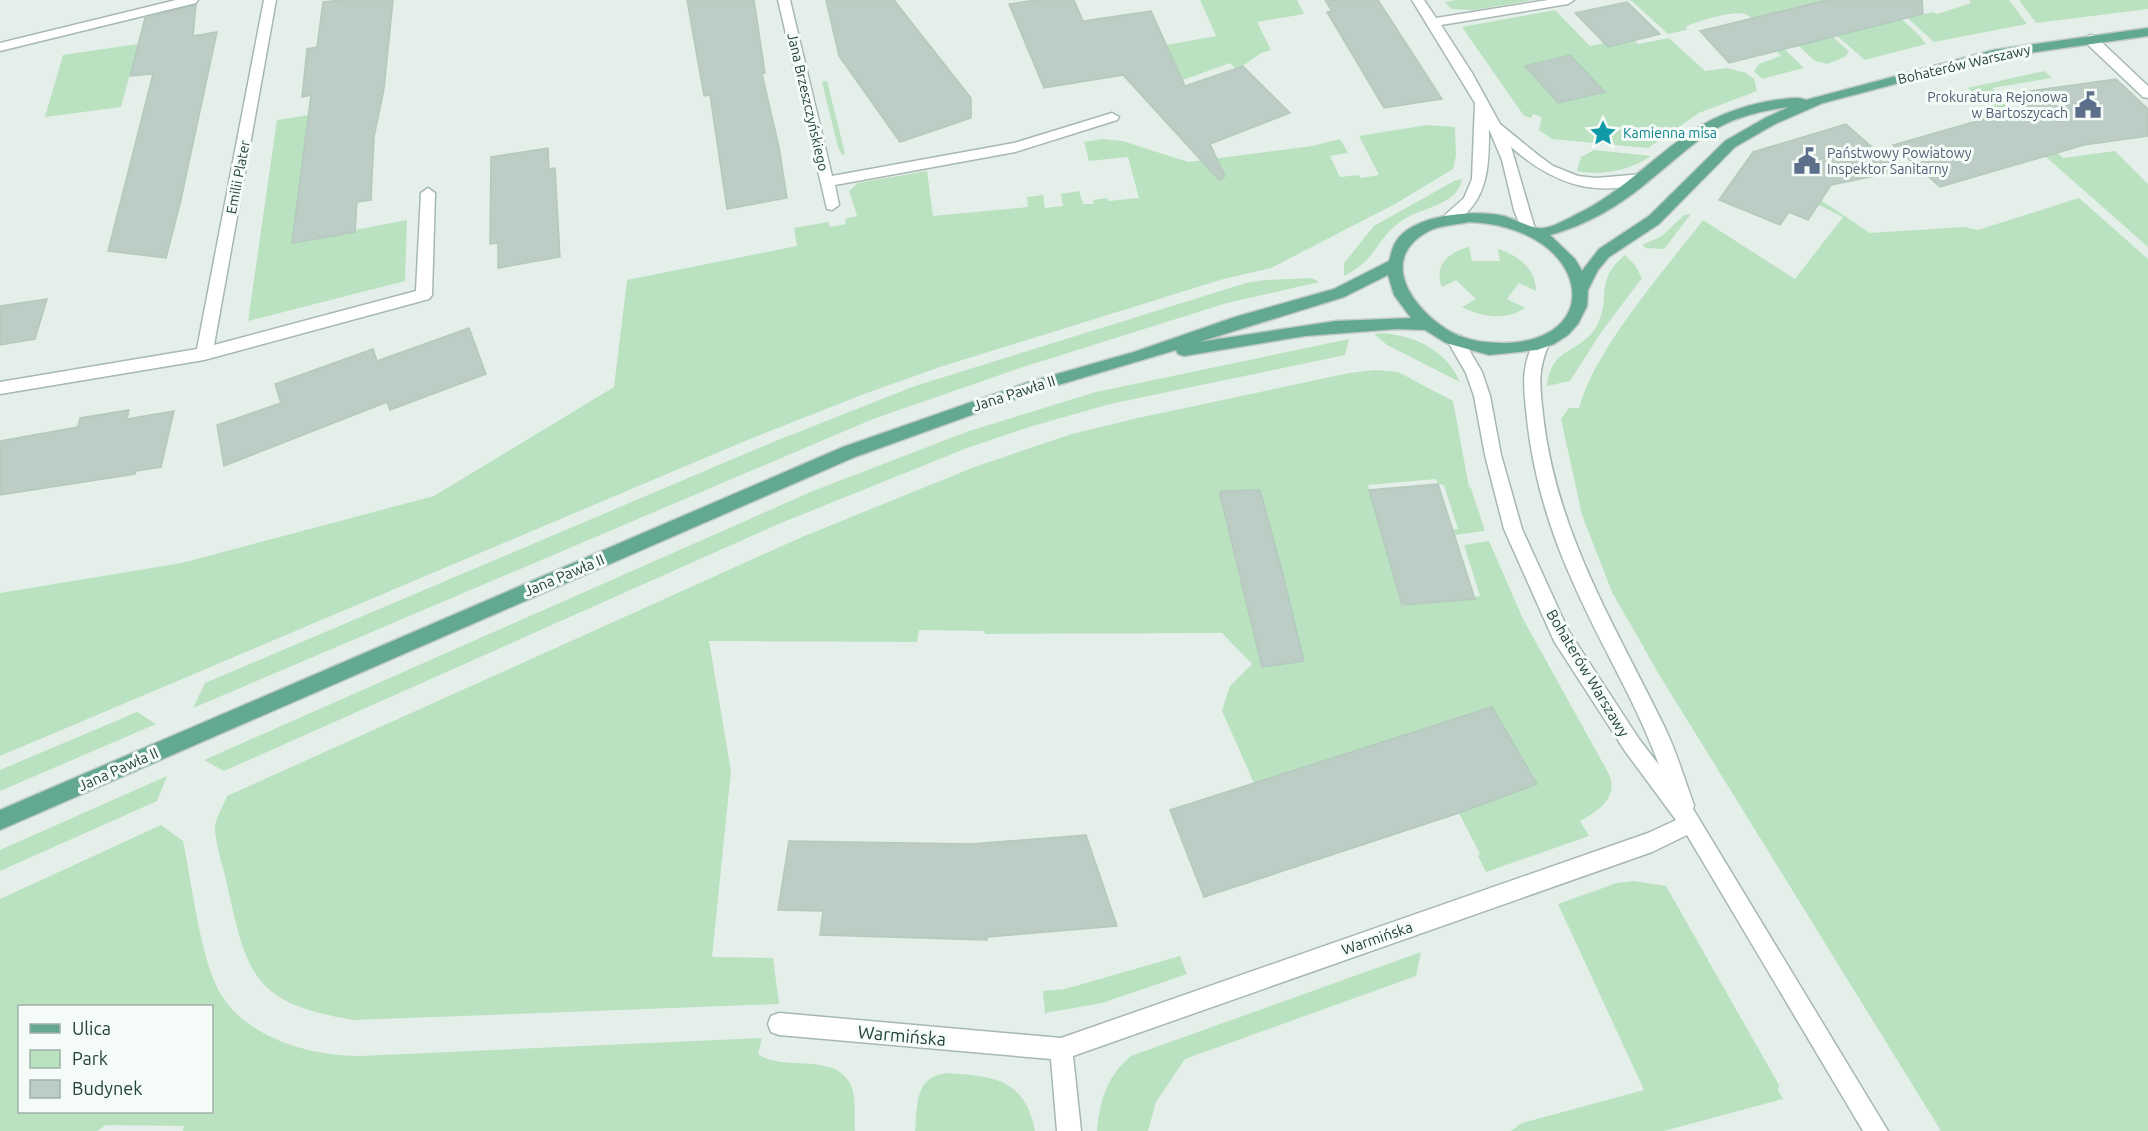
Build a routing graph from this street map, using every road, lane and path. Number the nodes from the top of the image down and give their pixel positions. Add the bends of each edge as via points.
1 (192, 0) edge
2 (270, 0) edge
3 (784, 0) edge
4 (1418, 0) edge
5 (1568, 0) edge
6 (127, 3) dead end
7 (124, 16) junction
8 (1432, 22) junction
9 (2148, 32) edge
10 (2090, 39) junction
11 (0, 47) edge
12 (2148, 94) edge
13 (1818, 100) junction
14 (1481, 102) junction
15 (1112, 117) dead end
16 (1493, 123) junction
17 (1643, 179) junction
18 (827, 182) junction
19 (428, 193) dead end
20 (832, 205) dead end
21 (1450, 219) junction
22 (1532, 231) junction
23 (1395, 264) junction
24 (1581, 289) junction
25 (1427, 324) junction
26 (1455, 340) junction
27 (1541, 344) junction
28 (204, 354) junction
29 (1137, 357) junction
30 (0, 388) edge
31 (0, 820) edge
32 (1691, 824) junction
33 (779, 1024) dead end
34 (1061, 1049) junction
35 (1069, 1131) edge
36 (1876, 1131) edge

1 - 7 street
2 - 28 street, Emilii Plater
3 - 18 street, Jana Brzeszczyńskiego
4 - 8 street
5 - 8 street
6 - 7 street
7 - 11 street
8 - 14 street
9 - 10 main road, Bohaterów Warszawy
10 - 12 street
10 - 13 main road, Bohaterów Warszawy via 1994,54
13 - 17 main road, Bohaterów Warszawy via 1765,106 1724,119 1691,138
13 - 24 main road, Bohaterów Warszawy via 1730,144 1654,220 1604,253
14 - 16 street
14 - 21 street via 1476,190 1464,208
15 - 18 street via 1015,147
16 - 17 street via 1538,163 1564,178 1603,184
16 - 22 street via 1515,179 1521,215
17 - 22 main road, Bohaterów Warszawy via 1571,224
18 - 20 street, Jana Brzeszczyńskiego
19 - 28 street via 424,295
21 - 22 main road via 1489,218
21 - 23 main road via 1412,235 1402,245
22 - 24 main road via 1559,249
23 - 25 main road via 1400,296
23 - 29 main road, Jana Pawła II via 1339,293
24 - 27 main road via 1581,302 1573,321 1563,332
25 - 26 main road
25 - 29 main road, Jana Pawła II via 1357,324
26 - 27 main road via 1499,349
26 - 32 street, Bohaterów Warszawy via 1474,372 1513,529 1543,600 1581,669
27 - 32 street, Bohaterów Warszawy via 1533,362 1532,397 1551,498 1580,579 1657,732
28 - 30 street
29 - 31 main road, Jana Pawła II via 991,400 849,452
32 - 34 street, Warmińska via 1652,842
32 - 36 street, Bohaterów Warszawy
33 - 34 street, Warmińska
34 - 35 street

